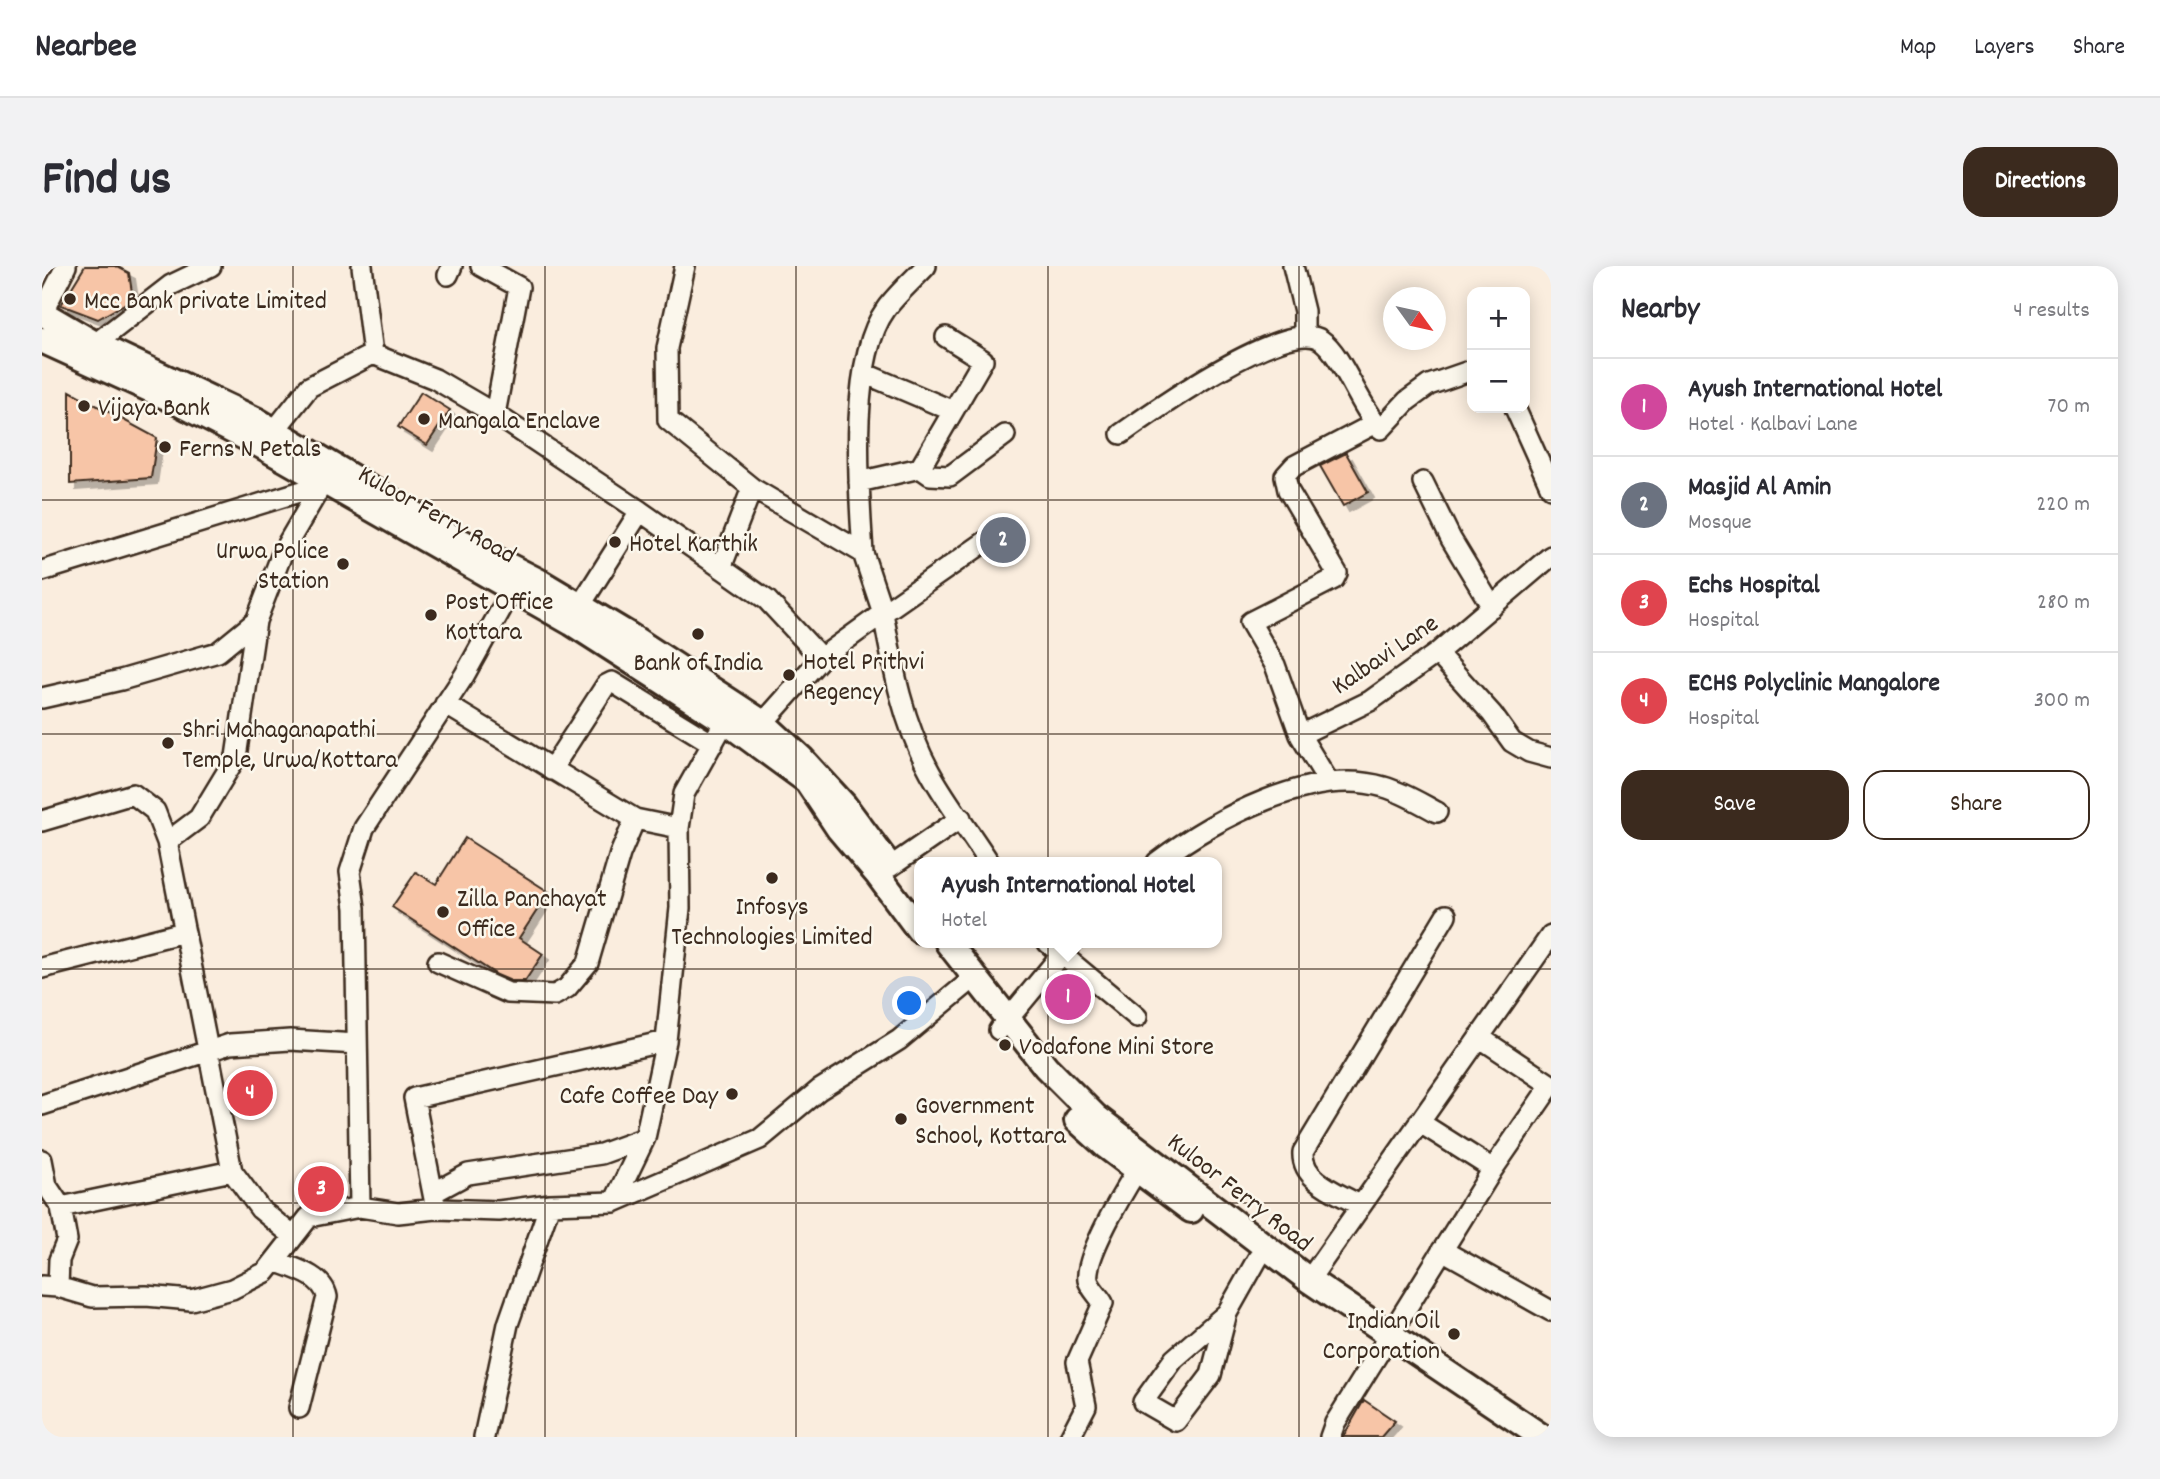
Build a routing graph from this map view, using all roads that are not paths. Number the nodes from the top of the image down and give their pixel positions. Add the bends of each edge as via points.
1 (66, 266) edge
2 (211, 266) edge
3 (362, 266) edge
4 (481, 266) edge
5 (685, 266) edge
6 (926, 266) edge
7 (1293, 266) edge
8 (42, 314) edge
9 (1304, 335) junction
10 (946, 337) dead end
11 (42, 340) edge
12 (95, 344) junction
13 (373, 355) junction
14 (1467, 372) edge
15 (866, 374) junction
16 (953, 411) junction
17 (1517, 413) edge
18 (495, 414) junction
19 (1376, 424) junction
20 (275, 430) junction
21 (1121, 434) dead end
22 (1005, 435) dead end
23 (920, 468) junction
24 (859, 482) junction
25 (1423, 482) dead end
26 (323, 485) junction
27 (751, 488) junction
28 (1551, 488) edge
29 (640, 511) junction
30 (999, 532) dead end
31 (863, 553) junction
32 (1551, 556) edge
33 (722, 568) junction
34 (42, 571) edge
35 (517, 580) junction
36 (580, 606) junction
37 (1492, 607) junction
38 (883, 613) junction
39 (256, 621) junction
40 (1437, 653) junction
41 (821, 658) junction
42 (42, 698) edge
43 (445, 704) junction
44 (725, 721) junction
45 (763, 723) junction
46 (1300, 734) junction
47 (713, 744) junction
48 (1551, 758) edge
49 (551, 770) junction
50 (1328, 781) junction
51 (1437, 812) dead end
52 (961, 818) junction
53 (635, 819) junction
54 (42, 821) edge
55 (679, 828) junction
56 (167, 842) junction
57 (986, 857) edge
58 (1164, 857) edge
59 (890, 867) junction
60 (914, 898) edge
61 (1446, 915) dead end
62 (914, 924) edge
63 (184, 932) junction
64 (1551, 936) edge
65 (934, 948) edge
66 (951, 948) edge
67 (1058, 948) edge
68 (1060, 948) edge
69 (438, 962) dead end
70 (42, 968) edge
71 (969, 982) junction
72 (1138, 1017) dead end
73 (1003, 1024) junction
74 (1479, 1037) junction
75 (666, 1041) junction
76 (357, 1044) junction
77 (206, 1052) junction
78 (1551, 1085) edge
79 (42, 1105) edge
80 (1419, 1122) junction
81 (645, 1139) junction
82 (42, 1160) edge
83 (1493, 1169) junction
84 (1136, 1170) junction
85 (232, 1171) junction
86 (434, 1201) junction
87 (614, 1202) junction
88 (550, 1203) junction
89 (61, 1206) junction
90 (1361, 1206) junction
91 (360, 1207) junction
92 (293, 1236) junction
93 (1442, 1250) junction
94 (1258, 1258) junction
95 (275, 1261) junction
96 (1309, 1280) junction
97 (50, 1287) edge
98 (1551, 1311) edge
99 (1227, 1313) junction
100 (1386, 1342) junction
101 (299, 1409) dead end
102 (485, 1437) edge
103 (1070, 1437) edge
104 (1330, 1437) edge
105 (1515, 1437) edge
106 (1542, 1437) edge

1 - 8 street
2 - 12 street via 171,285
3 - 13 street
4 - 18 street via 519,287
5 - 27 street via 667,348 668,420
6 - 15 street via 884,310 868,351
7 - 9 street via 1304,311
8 - 12 main road, Kuloor Ferry Road
9 - 19 street via 1320,338 1330,348
9 - 21 street via 1217,368
10 - 16 street via 983,360
11 - 26 main road, Kuloor Ferry Road via 167,397
12 - 20 main road, Kuloor Ferry Road
13 - 18 street via 435,379
13 - 20 street via 309,387
14 - 19 street via 1429,385 1407,401 1384,428
15 - 16 street
15 - 24 street via 857,448
16 - 23 street
17 - 28 street
18 - 29 street
19 - 46 street via 1294,466 1285,476 1337,573 1334,579 1250,622 1275,665
20 - 35 main road, Kuloor Ferry Road
22 - 23 street via 950,476 930,475
23 - 24 street
24 - 31 street
25 - 37 street
26 - 34 street
26 - 35 main road, Kuloor Ferry Road
26 - 39 street via 283,551
27 - 31 street
27 - 33 street
29 - 33 street
29 - 36 street
30 - 38 street
31 - 38 street
32 - 37 street, Kalbavi Lane
33 - 41 street via 767,600
35 - 36 main road, Kuloor Ferry Road
35 - 43 street
35 - 44 main road, Kuloor Ferry Road
36 - 45 main road, Kuloor Ferry Road
37 - 40 street, Kalbavi Lane
38 - 41 street
38 - 52 street via 896,686 911,728 930,773
39 - 42 street via 218,652
39 - 56 street via 236,757 199,818
40 - 46 street, Kalbavi Lane via 1370,701
40 - 48 street via 1512,743
41 - 45 street
43 - 49 street
43 - 76 street via 364,828 350,872 355,908
44 - 47 street
44 - 62 main road, Kuloor Ferry Road via 807,781
45 - 59 main road, Kuloor Ferry Road via 844,805
46 - 50 street
47 - 49 street via 612,682
47 - 55 street via 684,794
49 - 53 street
50 - 51 street via 1383,786
50 - 58 street via 1258,804
52 - 57 street
52 - 59 street
53 - 55 street
53 - 69 street via 587,963 567,988 555,995 508,993
54 - 56 street via 133,794 155,811
55 - 75 street via 680,908
56 - 63 street
59 - 60 main road, Kuloor Ferry Road
61 - 90 street via 1303,1152 1302,1165 1308,1175
63 - 70 street
63 - 77 street
64 - 74 street
65 - 71 main road, Kuloor Ferry Road
66 - 71 main road, Kuloor Ferry Road
67 - 73 street
68 - 72 street
71 - 73 main road, Kuloor Ferry Road
71 - 87 street via 899,1040 820,1090 760,1139
73 - 84 main road, Kuloor Ferry Road via 1033,1077
73 - 96 main road, Kuloor Ferry Road via 1096,1117
74 - 78 street
74 - 80 street
75 - 81 street
75 - 86 street via 414,1098
76 - 77 street via 290,1040 230,1044
76 - 91 street
77 - 79 street
77 - 85 street
78 - 83 street
80 - 83 street
80 - 90 street
81 - 86 street via 601,1154 468,1174
81 - 87 street
82 - 89 street via 47,1186
83 - 93 street
84 - 94 main road, Kuloor Ferry Road
84 - 103 street via 1089,1264 1088,1282 1103,1303 1077,1363 1086,1406
85 - 89 street
85 - 92 street via 261,1209
86 - 88 street via 499,1211
86 - 91 street via 398,1213
87 - 88 street
88 - 102 street via 508,1324
89 - 97 street via 67,1240
90 - 96 street
91 - 92 street via 309,1217
92 - 95 street
93 - 98 street
93 - 100 street
94 - 99 street
94 - 100 main road, Kuloor Ferry Road via 1333,1316
95 - 97 street via 267,1272 232,1289 191,1300 92,1297
95 - 101 street via 313,1278 326,1290
96 - 100 main road, Kuloor Ferry Road
99 - 99 street via 1211,1375 1175,1421 1143,1402 1174,1359
100 - 104 street
100 - 105 main road, Kuloor Ferry Road
100 - 106 main road, Kuloor Ferry Road

